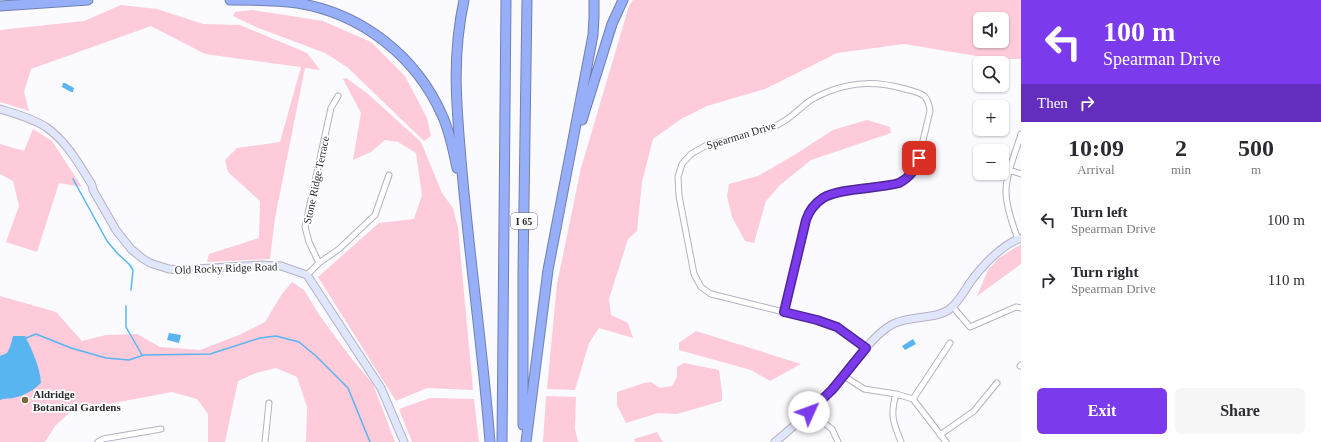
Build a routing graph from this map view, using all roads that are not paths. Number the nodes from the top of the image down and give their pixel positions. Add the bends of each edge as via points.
1 (88, 0) edge
2 (230, 0) edge
3 (464, 0) edge
4 (506, 0) edge
5 (527, 0) edge
6 (594, 0) edge
7 (623, 0) edge
8 (0, 6) edge
9 (338, 96) dead end
10 (0, 109) edge
11 (1021, 134) edge
12 (573, 142) junction
13 (1010, 170) junction
14 (1021, 174) edge
15 (389, 175) dead end
16 (466, 210) junction
17 (1020, 239) edge
18 (320, 263) junction
19 (307, 275) junction
20 (953, 307) junction
21 (1021, 308) edge
22 (784, 312) junction
23 (950, 343) dead end
24 (866, 348) junction
25 (844, 376) junction
26 (997, 383) dead end
27 (896, 394) junction
28 (913, 399) junction
29 (269, 403) dead end
30 (809, 412) junction
31 (161, 429) dead end
32 (940, 435) junction
33 (98, 442) edge
34 (265, 442) edge
35 (404, 442) edge
36 (490, 442) edge
37 (502, 442) edge
38 (523, 442) edge
39 (526, 442) edge
40 (776, 442) edge
41 (838, 442) edge
42 (901, 442) edge
43 (946, 442) edge

1 - 8 highway
2 - 16 highway via 297,3 324,10 356,22 388,44 412,67 430,92 442,116 453,149
3 - 16 highway via 458,38 456,97
4 - 37 highway, I 65
5 - 38 highway, I 65
6 - 12 highway via 593,35
7 - 12 highway via 612,24
9 - 18 street, Stone Ridge Terrace via 331,108 305,227 309,242
10 - 19 street, Old Rocky Ridge Road via 25,117 58,137 89,180 116,230 142,258 169,269 261,265 281,266
11 - 13 street
12 - 39 highway via 548,270
13 - 14 street
13 - 17 street via 1006,194 1012,222
15 - 18 street via 375,215
16 - 36 highway
17 - 20 street via 983,266
18 - 19 street
19 - 35 street via 381,388
20 - 21 street via 970,327 1016,307
20 - 24 street via 941,314 909,318 893,324
22 - 22 street, Spearman Drive via 711,294 701,287 692,268 678,196 678,177 682,164 691,154 705,146 779,125 814,98 844,86 873,83 921,93 929,103 930,111 917,166 899,183 831,194 814,206 806,220
22 - 24 street, Spearman Drive via 837,327
23 - 28 street
24 - 25 street
25 - 27 street via 864,389
25 - 30 street
26 - 32 street via 974,411
27 - 28 street
27 - 42 street via 893,417
28 - 32 street
29 - 34 street
30 - 40 street
30 - 41 street via 832,429
31 - 33 street
32 - 43 street

